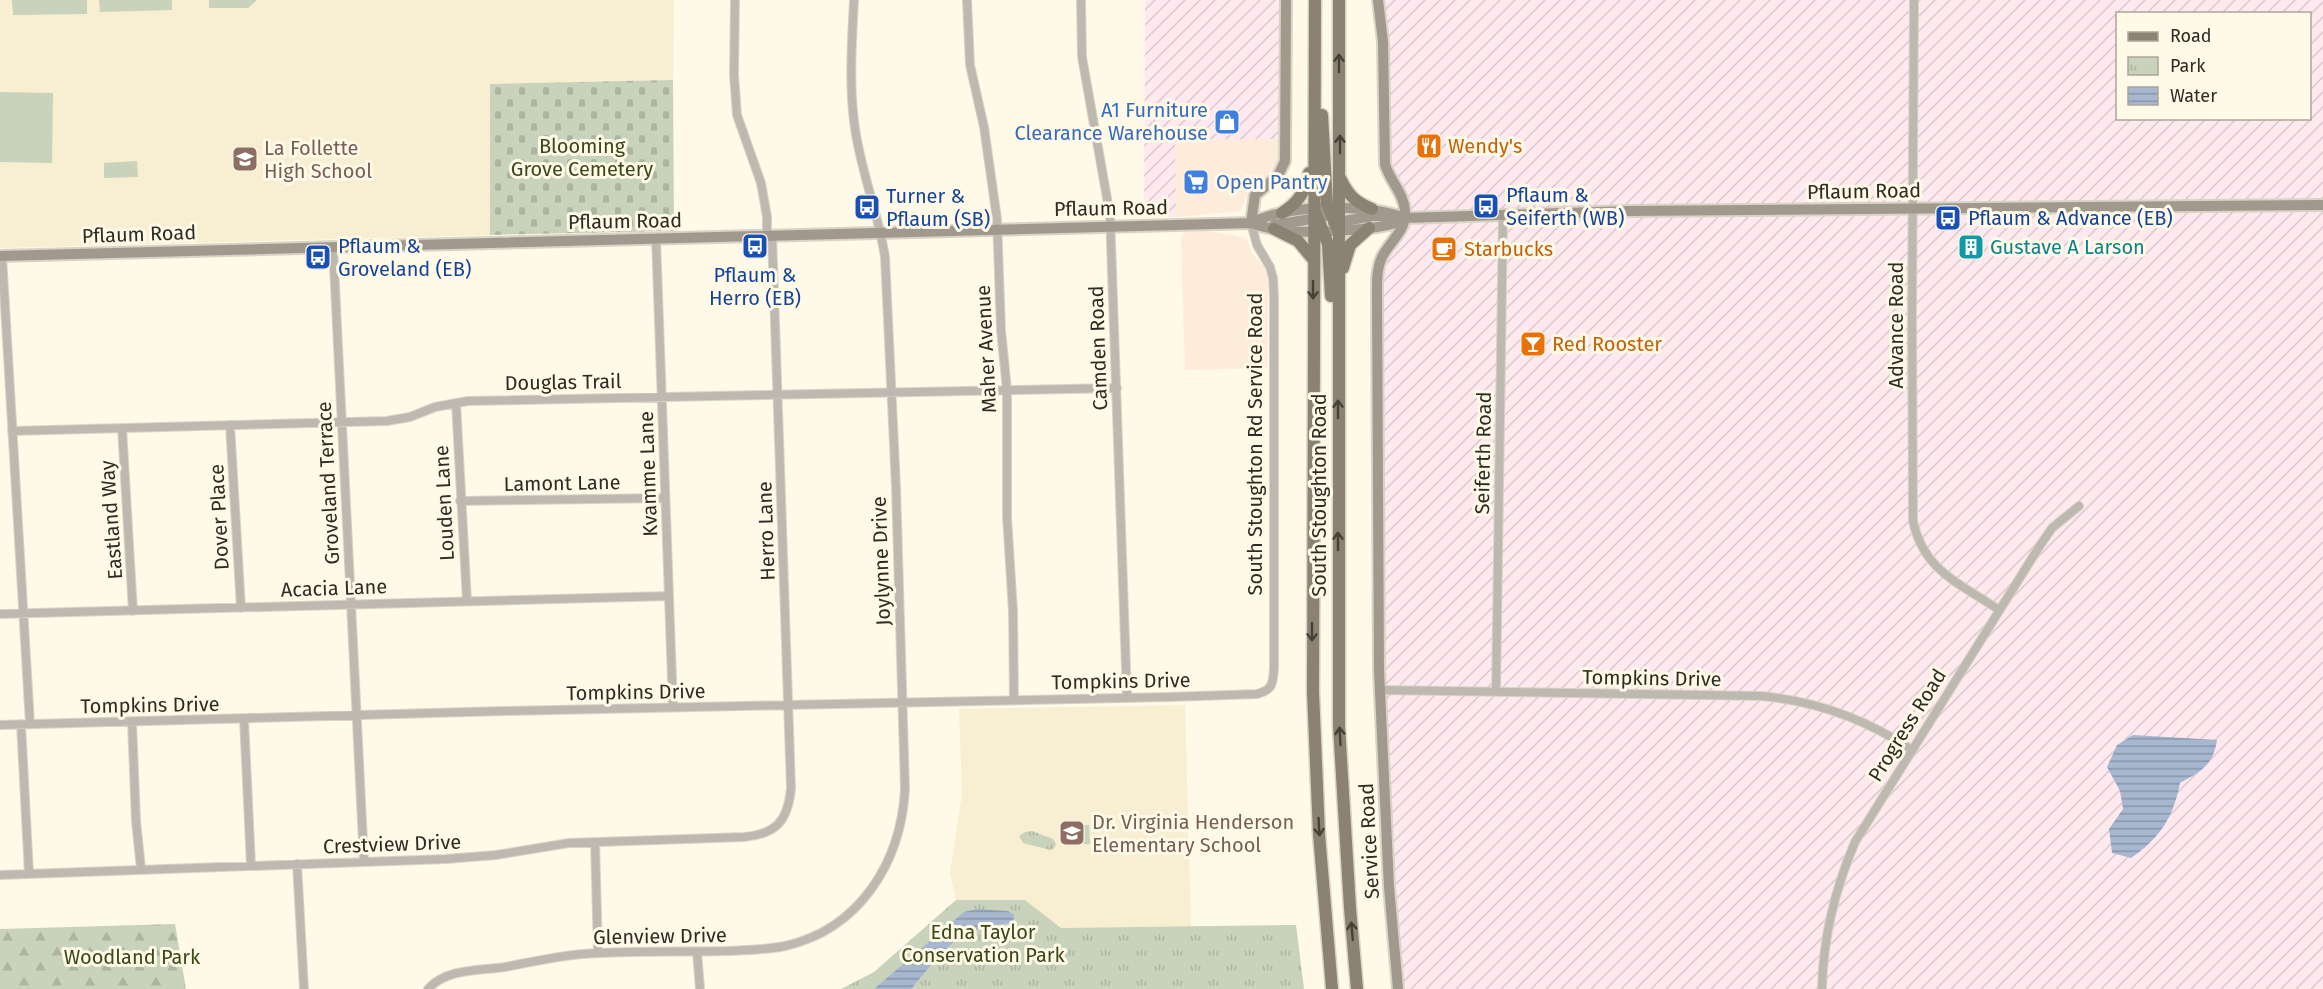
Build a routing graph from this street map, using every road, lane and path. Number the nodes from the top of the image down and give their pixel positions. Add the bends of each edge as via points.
1 (735, 0) edge
2 (854, 0) edge
3 (968, 0) edge
4 (1081, 0) edge
5 (1286, 0) edge
6 (1315, 0) edge
7 (1339, 0) edge
8 (1378, 0) edge
9 (1914, 0) edge
10 (1315, 63) junction
11 (1314, 161) junction
12 (1340, 176) junction
13 (2323, 205) edge
14 (1372, 209) junction
15 (1914, 209) junction
16 (1282, 213) junction
17 (1503, 215) junction
18 (1406, 218) junction
19 (1326, 220) junction
20 (1251, 222) junction
21 (1111, 226) junction
22 (1369, 228) junction
23 (998, 229) junction
24 (1274, 229) junction
25 (881, 233) junction
26 (769, 236) junction
27 (656, 239) junction
28 (333, 247) junction
29 (1, 256) edge
30 (1313, 259) junction
31 (1338, 277) junction
32 (1338, 356) junction
33 (1116, 388) junction
34 (1007, 390) junction
35 (891, 393) junction
36 (661, 396) junction
37 (778, 396) junction
38 (456, 404) junction
39 (342, 421) junction
40 (230, 425) junction
41 (122, 428) junction
42 (12, 431) junction
43 (665, 498) junction
44 (460, 501) junction
45 (2079, 506) dead end
46 (669, 596) junction
47 (467, 601) junction
48 (351, 604) junction
49 (241, 608) junction
50 (1999, 610) junction
51 (133, 611) junction
52 (24, 613) junction
53 (0, 614) edge
54 (1270, 689) joint
55 (1380, 690) junction
56 (1496, 692) junction
57 (1127, 697) junction
58 (1014, 700) junction
59 (902, 703) junction
60 (789, 705) junction
61 (673, 707) junction
62 (357, 715) junction
63 (244, 719) junction
64 (132, 722) junction
65 (21, 724) junction
66 (30, 724) junction
67 (0, 725) edge
68 (1912, 750) junction
69 (779, 823) joint
70 (595, 842) junction
71 (364, 861) junction
72 (297, 864) junction
73 (251, 866) junction
74 (141, 869) junction
75 (29, 874) junction
76 (0, 875) edge
77 (876, 884) joint
78 (698, 951) junction
79 (598, 952) junction
80 (304, 989) edge
81 (428, 989) edge
82 (700, 989) edge
83 (1332, 989) edge
84 (1358, 989) edge
85 (1398, 989) edge
86 (1822, 989) edge

1 - 26 street, Herro Lane via 737,115 761,183
2 - 25 street, Joylynne Drive via 854,123
3 - 23 street, Maher Avenue via 970,65 984,127
4 - 21 street, Camden Road via 1082,57
5 - 20 street, South Stoughton Rd Service Road via 1285,161 1278,176 1255,195
6 - 10 main road, South Stoughton Road
12 -> 7 main road, South Stoughton Road
8 - 18 street via 1383,42 1385,164 1402,199
9 - 15 street, Advance Road
10 - 11 main road, South Stoughton Road
10 - 19 main road via 1321,97
11 - 16 main road via 1302,195
11 - 19 main road, South Stoughton Road
12 - 14 main road via 1352,198
12 - 19 main road, South Stoughton Road
13 - 15 street, Pflaum Road
14 - 18 street, Pflaum Road
14 - 19 street, Pflaum Road
15 - 17 street, Pflaum Road
15 - 50 street, Advance Road via 1913,521 1936,568
16 - 19 street, Pflaum Road
16 - 20 street, Pflaum Road
17 - 18 street, Pflaum Road
17 - 56 street, Seiferth Road
18 - 19 street
18 - 22 street, Pflaum Road
18 - 55 street via 1382,257 1377,275
19 - 20 street via 1274,225
19 - 22 street, Pflaum Road
19 - 24 street, Pflaum Road
19 - 30 main road, South Stoughton Road
19 - 31 main road, South Stoughton Road
19 - 32 main road
20 - 21 street, Pflaum Road
20 - 24 street, Pflaum Road
20 - 54 street, South Stoughton Rd Service Road via 1257,245 1270,267 1274,288 1274,668
21 - 23 street, Pflaum Road
21 - 33 street, Camden Road
22 - 31 main road via 1350,245
23 - 25 street, Pflaum Road
23 - 34 street, Maher Avenue
24 - 30 main road via 1298,241
25 - 26 street, Pflaum Road
25 - 35 street, Joylynne Drive
26 - 27 street, Pflaum Road
26 - 37 street, Herro Lane
27 - 28 street, Pflaum Road
27 - 36 street, Kvamme Lane
28 - 29 street, Pflaum Road
28 - 39 street, Groveland Terrace
29 - 42 street
30 -> 83 main road, South Stoughton Road via 1313,701
31 - 32 main road, South Stoughton Road
84 -> 32 main road, South Stoughton Road via 1339,726
33 - 34 street, Douglas Trail
33 - 57 street, Camden Road
34 - 35 street, Douglas Trail
34 - 58 street, Maher Avenue
35 - 37 street, Douglas Trail
35 - 59 street, Joylynne Drive
36 - 37 street, Douglas Trail
36 - 38 street, Douglas Trail via 480,400
36 - 43 street, Kvamme Lane
37 - 60 street, Herro Lane
38 - 39 street, Douglas Trail via 387,421
38 - 44 street, Louden Lane
39 - 40 street, Douglas Trail
39 - 48 street, Groveland Terrace
40 - 41 street, Douglas Trail
40 - 49 street, Dover Place
41 - 42 street, Douglas Trail
41 - 51 street, Eastland Way
42 - 52 street
43 - 44 street, Lamont Lane
43 - 46 street, Kvamme Lane
44 - 47 street, Louden Lane
45 - 50 street, Progress Road via 2052,528
46 - 47 street, Acacia Lane
46 - 61 street, Kvamme Lane
47 - 48 street, Acacia Lane
48 - 49 street, Acacia Lane
48 - 62 street, Groveland Terrace
49 - 51 street, Acacia Lane
50 - 68 street, Progress Road
51 - 52 street, Acacia Lane
52 - 53 street, Acacia Lane
52 - 66 street
54 - 57 street, Tompkins Drive via 1257,694
55 - 56 street, Tompkins Drive
55 - 85 street, Service Road
56 - 68 street, Tompkins Drive via 1787,698 1862,721
57 - 58 street, Tompkins Drive
58 - 59 street, Tompkins Drive
59 - 60 street, Tompkins Drive
59 - 77 street, Joylynne Drive via 902,819
60 - 61 street, Tompkins Drive
60 - 69 street, Herro Lane via 791,788
61 - 62 street, Tompkins Drive
62 - 63 street, Tompkins Drive
62 - 71 street, Groveland Terrace
63 - 64 street, Tompkins Drive
63 - 73 street
64 - 66 street, Tompkins Drive
64 - 74 street
65 - 66 street, Tompkins Drive
65 - 67 street, Tompkins Drive
65 - 75 street
68 - 86 street, Progress Road via 1872,813 1846,864 1831,910
69 - 70 street, Crestview Drive via 767,833 752,836
70 - 71 street, Crestview Drive via 538,846 478,857
70 - 79 street
71 - 72 street, Crestview Drive
72 - 73 street, Crestview Drive
72 - 80 street
73 - 74 street, Crestview Drive
74 - 75 street, Crestview Drive
75 - 76 street, Crestview Drive
77 - 78 street, Glenview Drive via 842,920 810,938 782,947
78 - 79 street, Glenview Drive
78 - 82 street
79 - 81 street, Glenview Drive via 460,972 440,979

